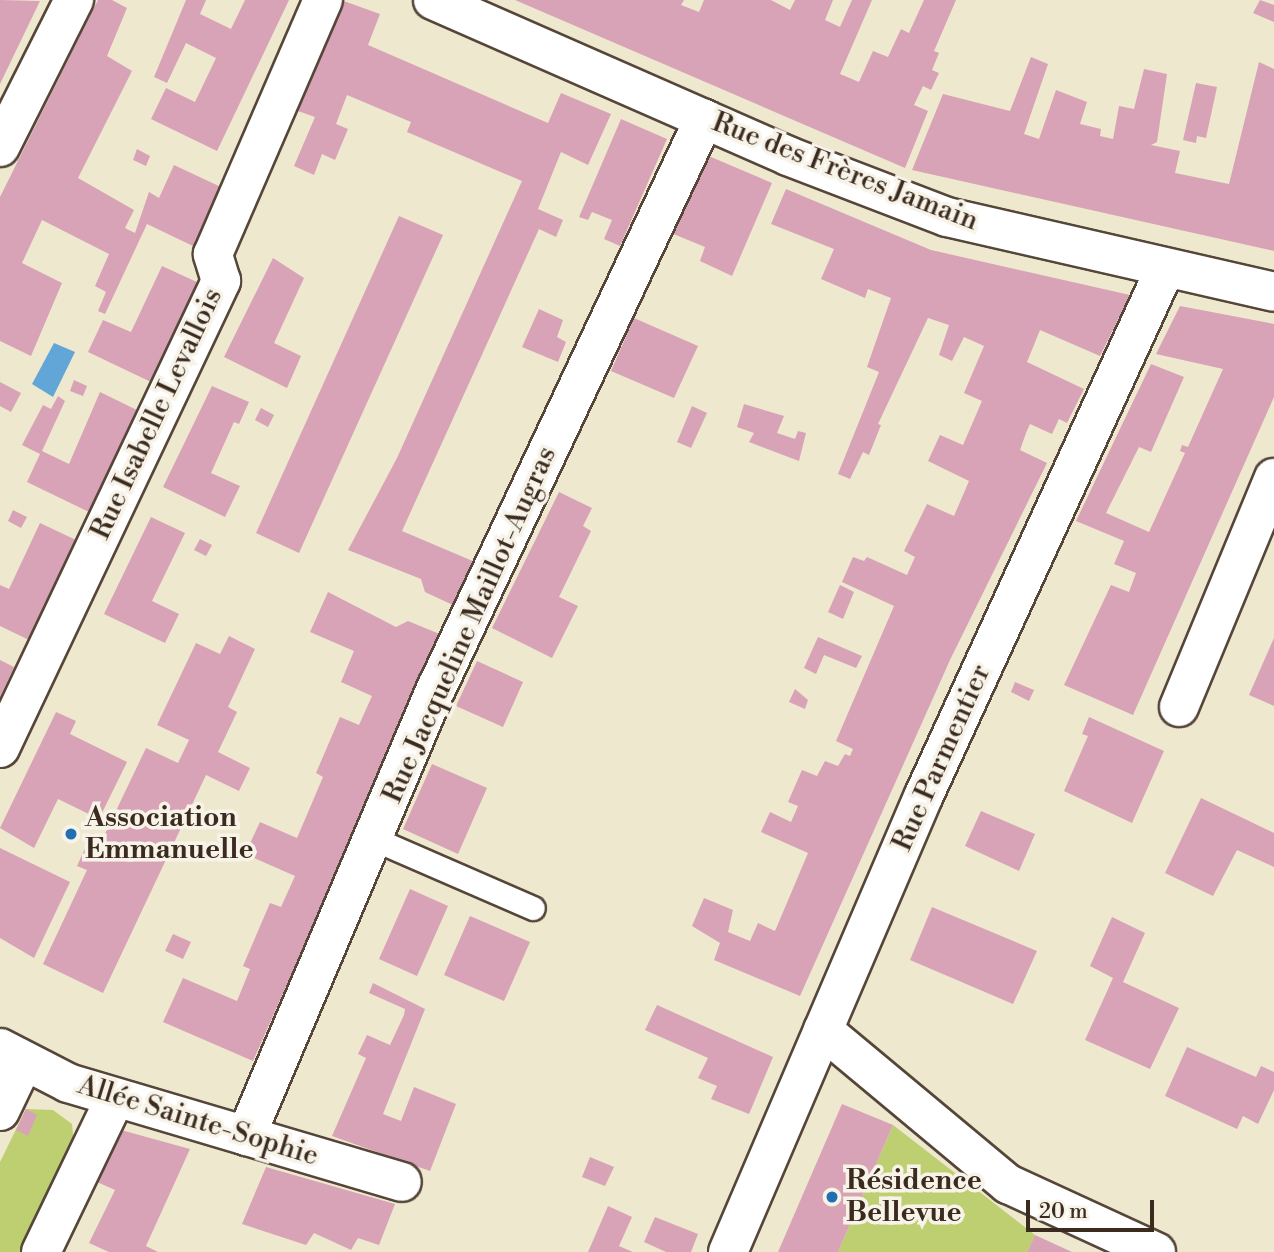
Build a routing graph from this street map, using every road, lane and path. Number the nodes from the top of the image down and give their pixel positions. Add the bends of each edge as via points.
1 (74, 0) edge
2 (323, 0) edge
3 (433, 0) edge
4 (704, 119) junction
5 (0, 147) edge
6 (1165, 269) junction
7 (1274, 292) edge
8 (1274, 478) edge
9 (1179, 707) dead end
10 (0, 748) edge
11 (377, 832) junction
12 (533, 908) dead end
13 (823, 1030) junction
14 (11, 1055) edge
15 (115, 1098) junction
16 (0, 1111) edge
17 (246, 1136) junction
18 (402, 1181) dead end
19 (41, 1252) edge
20 (728, 1252) edge
21 (1156, 1252) edge

1 - 5 street
2 - 10 street, Rue Isabelle Levallois via 213,254 221,281
3 - 4 street, Rue des Frères Jamain
4 - 6 street, Rue des Frères Jamain via 947,217
4 - 11 street, Rue Jacqueline Maillot-Augras via 437,687
6 - 7 street, Rue des Frères Jamain
6 - 13 street, Rue Parmentier via 924,795
8 - 9 street
11 - 12 lane
11 - 17 street, Rue Jacqueline Maillot-Augras
13 - 20 street, Rue Parmentier
13 - 21 street via 1008,1184
14 - 15 street, Allée Sainte-Sophie
14 - 16 street
15 - 17 street, Allée Sainte-Sophie
15 - 19 street
17 - 18 street, Allée Sainte-Sophie

